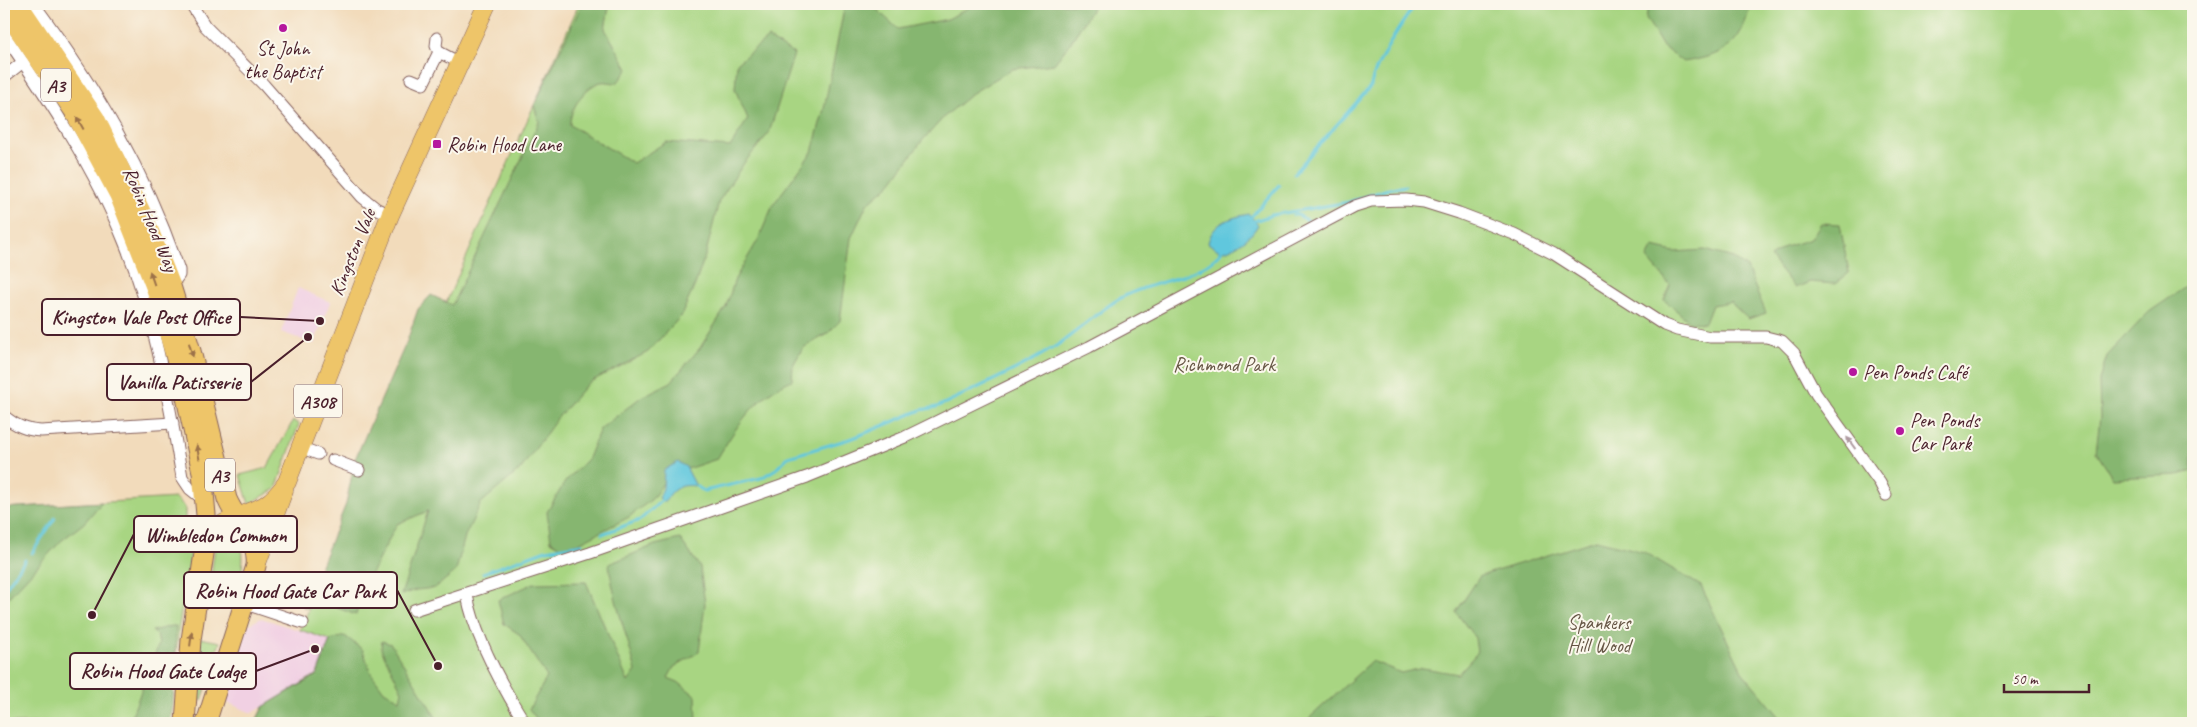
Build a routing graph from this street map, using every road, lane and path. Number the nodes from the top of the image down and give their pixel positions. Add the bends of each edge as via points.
1 (18, 4) edge
2 (34, 4) edge
3 (191, 4) edge
4 (487, 4) edge
5 (4, 8) edge
6 (4, 34) edge
7 (437, 38) dead end
8 (439, 52) junction
9 (23, 62) junction
10 (460, 62) junction
11 (4, 77) edge
12 (411, 79) dead end
13 (390, 215) junction
14 (175, 278) junction
15 (4, 416) edge
16 (173, 423) junction
17 (300, 447) junction
18 (318, 454) dead end
19 (333, 460) dead end
20 (360, 470) dead end
21 (287, 482) junction
22 (1886, 494) dead end
23 (205, 500) junction
24 (237, 517) junction
25 (205, 547) junction
26 (256, 566) junction
27 (466, 595) junction
28 (243, 603) junction
29 (414, 610) dead end
30 (303, 623) dead end
31 (185, 723) edge
32 (206, 723) edge
33 (524, 723) edge

1 - 14 highway, Robin Hood Way / A3 via 95,118
2 - 14 street, Robin Hood Way via 79,67 126,146 154,202
3 - 13 street via 205,26 264,85 362,197
4 - 10 main road, Kingston Vale / A308
23 -> 5 highway, Robin Hood Way / A3 via 199,455 175,352 132,226 74,111
6 - 9 street, Robin Hood Way
7 - 8 street
8 - 10 street
8 - 12 street via 423,84
9 - 11 street
9 - 16 street, Robin Hood Way via 93,174 125,242 158,348
10 - 13 main road, Kingston Vale / A308
13 - 17 main road, Kingston Vale / A308
14 -> 24 highway, Robin Hood Way / A3 via 224,491
15 - 16 street via 14,425 41,431
16 - 23 street, Robin Hood Way via 183,480
17 - 18 street
17 - 21 main road, Kingston Vale / A308
19 - 20 street
21 - 24 main road, Kingston Vale / A3 via 265,505
21 - 26 main road, A308
22 -> 27 street via 1816,394 1794,353 1782,341 1766,337 1710,337 1677,330 1651,318 1554,254 1514,234 1424,202 1371,201 1355,206 1089,347 905,437 807,477
23 - 25 highway, Robin Hood Way / A3
24 - 25 main road, A3 via 214,530
24 - 26 highway, A3 via 253,540
31 -> 25 highway, A3 via 191,640
26 - 28 highway, A3
27 - 29 street
27 - 33 street via 491,661
28 - 30 street
28 - 32 highway, A3

